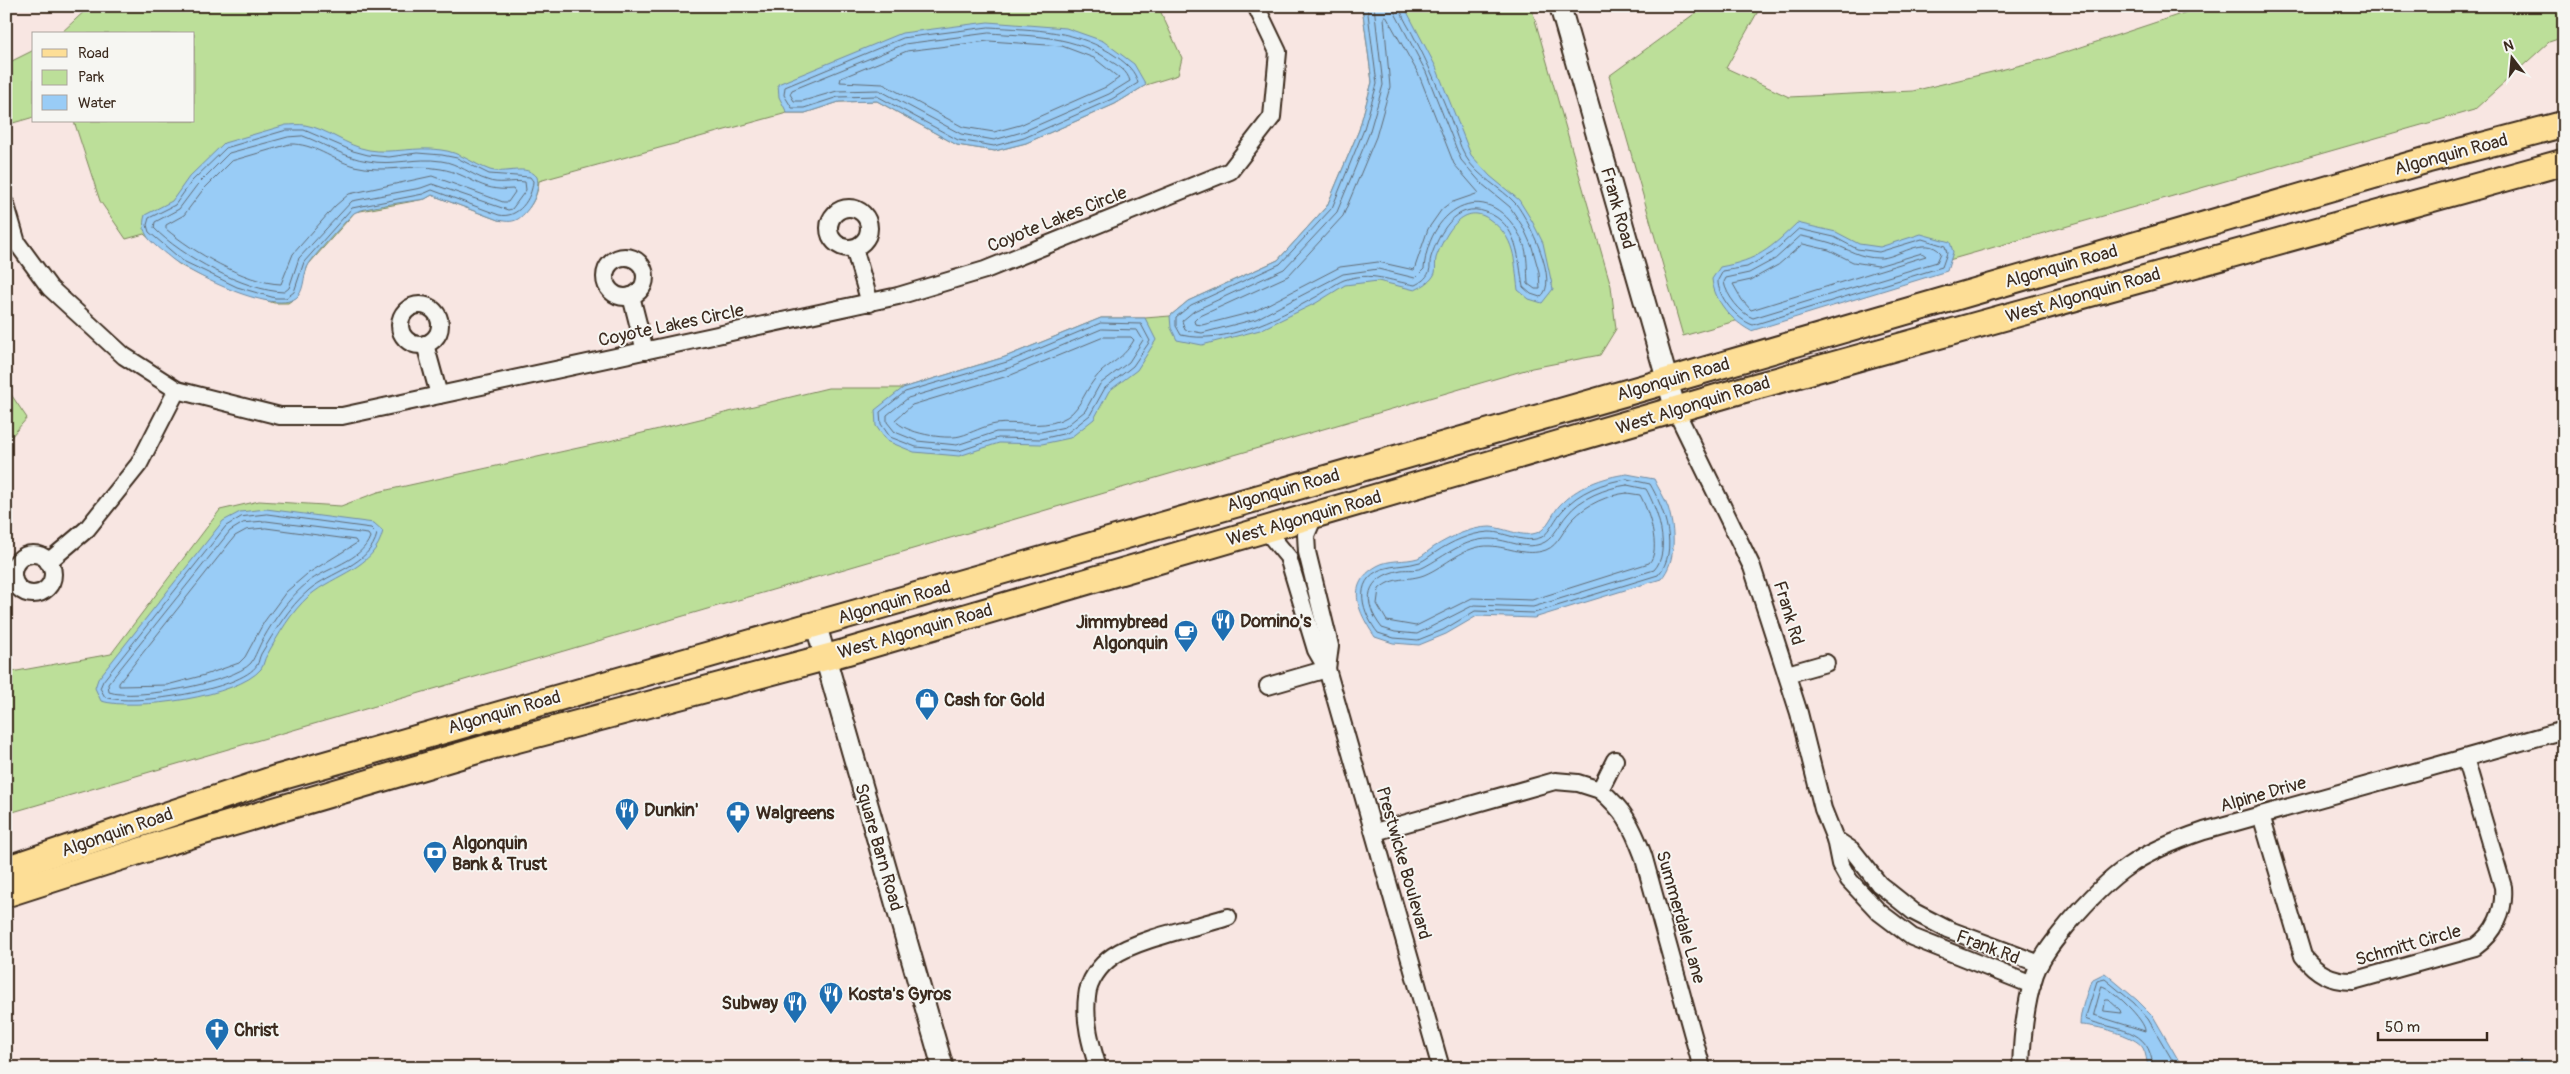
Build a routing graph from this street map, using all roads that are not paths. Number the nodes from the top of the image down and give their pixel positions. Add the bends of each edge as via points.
1 (1256, 6) edge
2 (1560, 6) edge
3 (2564, 124) edge
4 (2564, 162) edge
5 (6, 205) edge
6 (854, 248) dead end
7 (631, 296) dead end
8 (870, 302) junction
9 (425, 344) dead end
10 (645, 351) junction
11 (1668, 381) junction
12 (177, 390) junction
13 (439, 395) junction
14 (1676, 411) junction
15 (1326, 511) junction
16 (1265, 528) junction
17 (48, 562) dead end
18 (816, 625) junction
19 (825, 657) junction
20 (1826, 662) dead end
21 (1327, 670) junction
22 (1787, 674) junction
23 (1268, 686) dead end
24 (2564, 730) edge
25 (2465, 758) junction
26 (1615, 760) dead end
27 (1600, 790) junction
28 (2261, 815) junction
29 (1375, 832) junction
30 (1835, 839) junction
31 (6, 870) edge
32 (6, 894) edge
33 (1228, 917) dead end
34 (2040, 964) junction
35 (2032, 985) junction
36 (943, 1068) edge
37 (1098, 1068) edge
38 (1441, 1068) edge
39 (1702, 1068) edge
40 (2022, 1068) edge

1 - 8 street, Coyote Lakes Circle via 1278,52 1272,117 1230,171 985,270
2 - 11 street, Frank Road
3 - 11 main road, Algonquin Road via 2427,160
4 - 14 main road, West Algonquin Road via 1787,377
5 - 12 street, Coyote Lakes Circle via 17,243 50,288 124,356
6 - 8 street
7 - 10 street
8 - 10 street, Coyote Lakes Circle
9 - 13 street
10 - 13 street, Coyote Lakes Circle
11 - 14 street, Frank Road
11 - 18 main road, Algonquin Road
12 - 13 street, Coyote Lakes Circle via 280,416 342,416
12 - 17 street via 139,464 87,529
14 - 15 main road, West Algonquin Road
14 - 22 street, Frank Rd via 1752,566
15 - 16 main road, West Algonquin Road
15 - 21 street, Prestwicke Boulevard via 1313,520 1306,535 1306,552 1330,646
16 - 19 main road, West Algonquin Road
16 - 21 street, Prestwicke Boulevard via 1288,557 1316,650
18 - 19 street, Square Barn Road
18 - 31 main road, Algonquin Road via 274,779
19 - 32 main road, Algonquin Road via 489,747 168,842
19 - 36 street, Square Barn Road
20 - 22 street
21 - 23 street
21 - 29 street, Prestwicke Boulevard
22 - 30 street, Frank Rd via 1823,809
24 - 25 street, Alpine Drive
25 - 28 street, Alpine Drive
25 - 28 street, Schmitt Circle via 2503,887 2500,916 2483,941 2474,946 2354,981 2324,976 2303,956
26 - 27 street
27 - 29 street, Summerdale Lane via 1578,783 1555,781
27 - 39 street, Summerdale Lane via 1615,802 1631,824 1643,855
28 - 34 street, Alpine Drive via 2148,852 2089,898 2054,940
29 - 38 street, Prestwicke Boulevard
30 - 34 street, Frank Rd via 1853,851 1880,884 1914,912 1947,929
30 - 35 street, Frank Rd via 1840,864 1849,880 1879,912 1912,938
33 - 37 street via 1128,948 1102,965 1090,983 1087,996 1089,1037
34 - 35 street, Alpine Drive
35 - 40 street, Alpine Drive via 2022,1039

